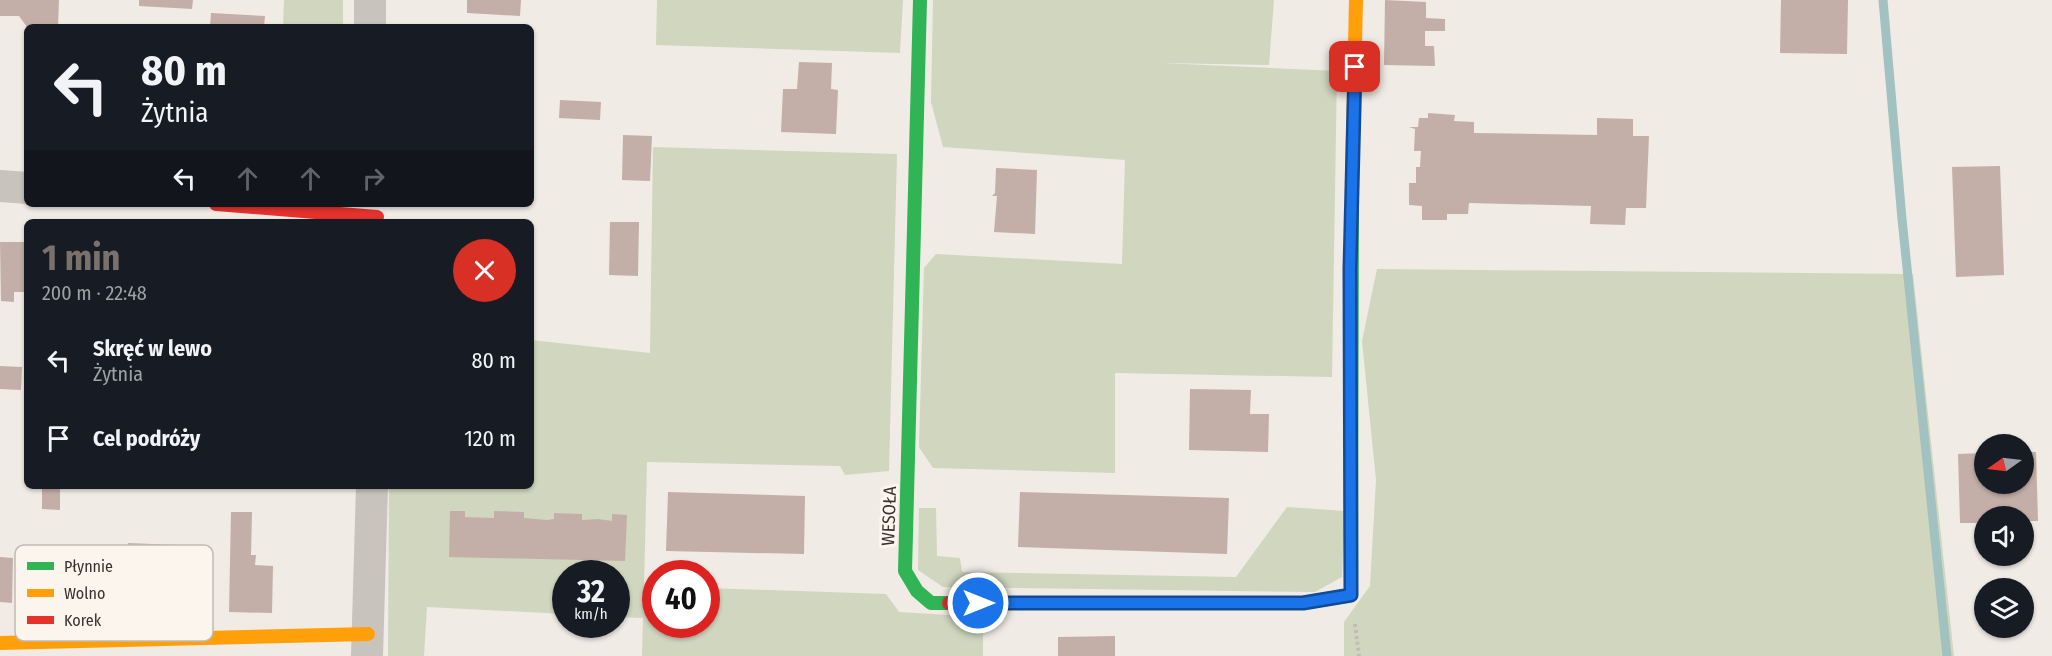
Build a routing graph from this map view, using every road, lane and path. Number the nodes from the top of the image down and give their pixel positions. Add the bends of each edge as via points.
1 (370, 0) edge
2 (920, 0) edge
3 (1356, 0) edge
4 (370, 24) edge
5 (0, 186) edge
6 (24, 188) edge
7 (264, 207) edge
8 (377, 214) edge
9 (372, 489) edge
10 (0, 643) edge
11 (367, 645) edge

1 - 4 street
2 - 3 street, WESOŁA via 905,571 916,591 931,603 1303,603 1351,595 1350,269
5 - 6 street
7 - 8 street
9 - 11 street
10 - 11 street

